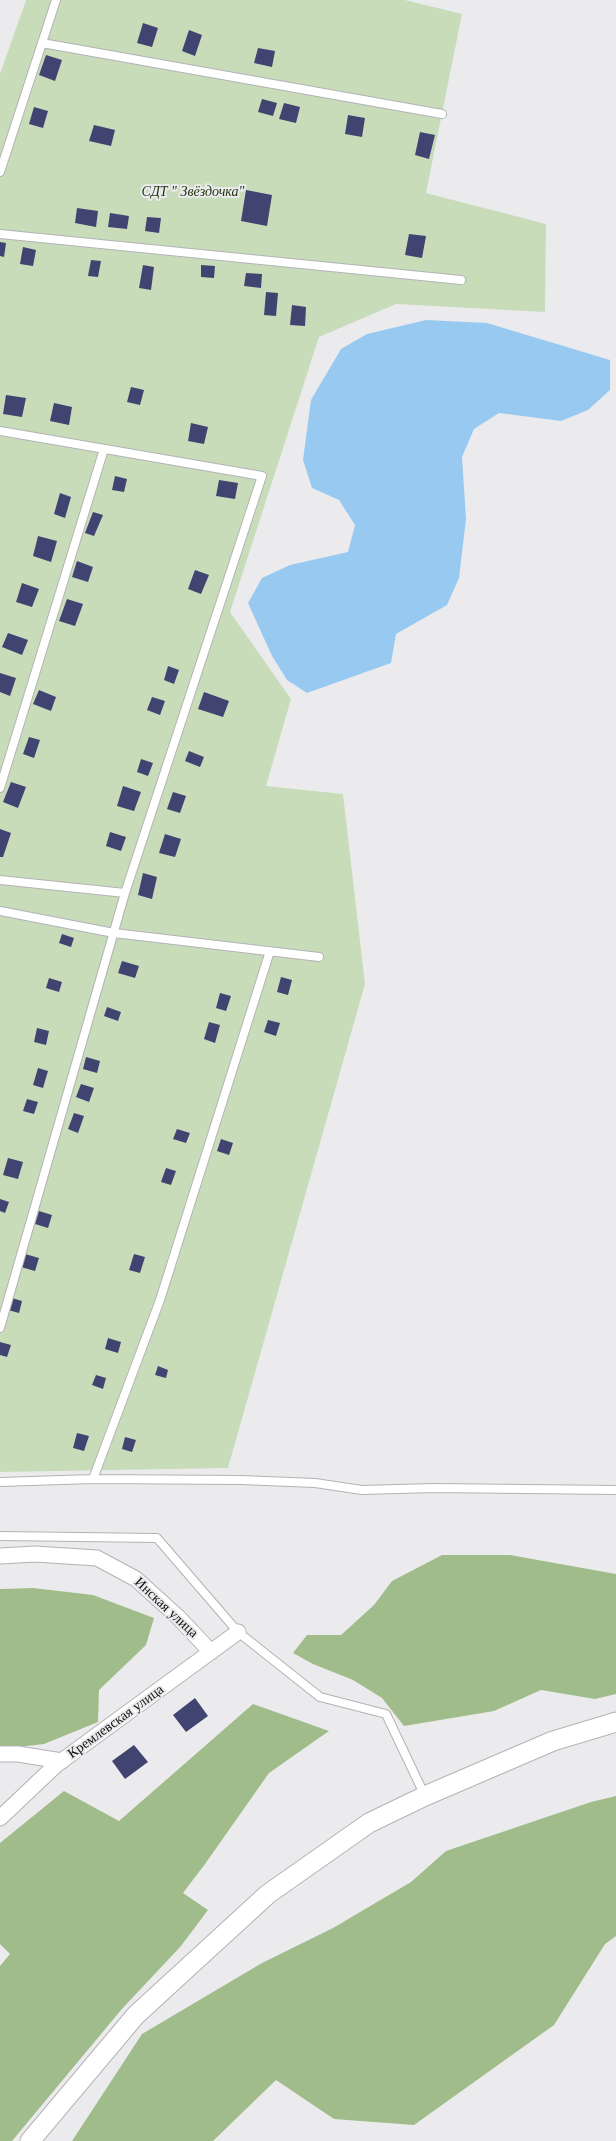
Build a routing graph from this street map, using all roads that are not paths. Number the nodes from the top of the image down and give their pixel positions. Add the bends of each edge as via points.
1 (56, 0) edge
2 (42, 43) junction
3 (442, 114) dead end
4 (0, 172) edge
5 (0, 234) edge
6 (461, 280) dead end
7 (0, 431) edge
8 (104, 449) junction
9 (0, 788) edge
10 (0, 880) edge
11 (125, 893) junction
12 (0, 911) edge
13 (114, 933) junction
14 (270, 951) junction
15 (320, 957) dead end
16 (0, 1328) edge
17 (93, 1479) junction
18 (0, 1482) edge
19 (616, 1490) edge
20 (0, 1536) edge
21 (0, 1556) edge
22 (238, 1632) junction
23 (211, 1652) junction
24 (616, 1722) edge
25 (0, 1754) edge
26 (62, 1761) junction
27 (425, 1796) junction
28 (0, 1818) edge
29 (30, 2141) edge

1 - 2 lane
2 - 3 lane
2 - 4 lane
5 - 6 lane
7 - 8 lane
8 - 9 lane
8 - 11 lane via 262,476
10 - 11 lane
11 - 13 lane
12 - 13 lane
13 - 14 lane
13 - 16 lane
14 - 15 lane
14 - 17 lane via 160,1300
17 - 18 lane
17 - 19 lane via 315,1483 362,1490
20 - 22 lane via 157,1538
21 - 23 street, Инская улица via 35,1554 97,1558 136,1579 178,1617
22 - 23 street, Кремлевская улица
22 - 27 lane via 320,1697 386,1714
23 - 26 street, Кремлевская улица
24 - 27 street via 553,1741
25 - 26 street via 18,1754
26 - 28 street, Кремлевская улица
27 - 29 street via 369,1823 268,1894 136,2015

